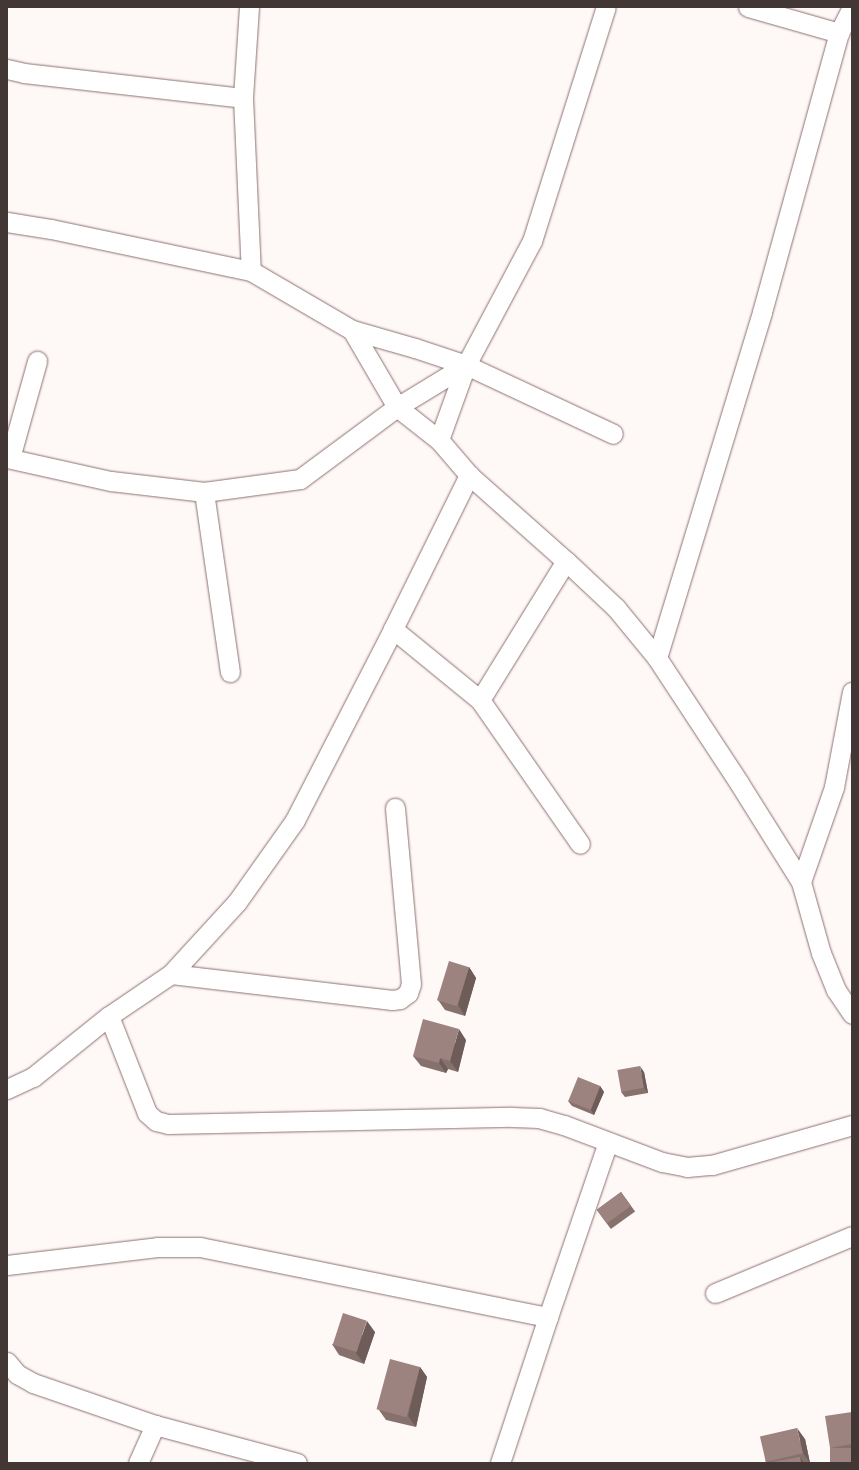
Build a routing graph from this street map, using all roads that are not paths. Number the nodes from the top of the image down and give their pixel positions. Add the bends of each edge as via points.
1 (249, 7) edge
2 (606, 7) edge
3 (748, 7) edge
4 (852, 7) edge
5 (839, 32) junction
6 (7, 69) edge
7 (243, 98) junction
8 (7, 222) edge
9 (251, 271) junction
10 (352, 330) junction
11 (37, 361) dead end
12 (466, 365) junction
13 (397, 407) junction
14 (613, 434) dead end
15 (439, 440) junction
16 (8, 458) edge
17 (469, 475) junction
18 (204, 492) junction
19 (566, 560) junction
20 (393, 630) junction
21 (657, 658) junction
22 (230, 672) dead end
23 (852, 692) edge
24 (480, 700) junction
25 (395, 808) dead end
26 (580, 844) dead end
27 (801, 882) junction
28 (171, 974) junction
29 (852, 1014) edge
30 (109, 1016) junction
31 (7, 1089) edge
32 (852, 1125) edge
33 (608, 1142) junction
34 (852, 1236) edge
35 (7, 1265) edge
36 (715, 1293) dead end
37 (548, 1317) junction
38 (7, 1362) edge
39 (154, 1425) junction
40 (138, 1463) edge
41 (297, 1463) edge
42 (500, 1463) edge

1 - 7 street
2 - 12 street via 532,240
3 - 5 street
4 - 5 street
5 - 21 street via 762,312
6 - 7 street
7 - 9 street
8 - 9 street
9 - 10 street
10 - 12 street
10 - 13 street
11 - 16 street
12 - 13 street
12 - 14 street
12 - 15 street
13 - 15 street
13 - 18 street via 300,479
15 - 17 street
16 - 18 street via 111,481
17 - 19 street
17 - 20 street
18 - 22 street
19 - 21 street via 616,608
19 - 24 street
20 - 24 street
20 - 28 street via 295,820 237,902
21 - 27 street
23 - 27 street via 834,787
24 - 26 street
25 - 28 street via 411,984 408,993 400,999
27 - 29 street via 820,953 836,990
28 - 30 street
30 - 31 street via 32,1077
30 - 33 street via 147,1113 156,1121 168,1124 539,1118
32 - 33 street via 712,1165 687,1167 662,1162
33 - 37 street
34 - 36 street
35 - 37 street via 157,1247 200,1247
37 - 42 street
38 - 39 street via 17,1374 32,1383
39 - 40 street
39 - 41 street

